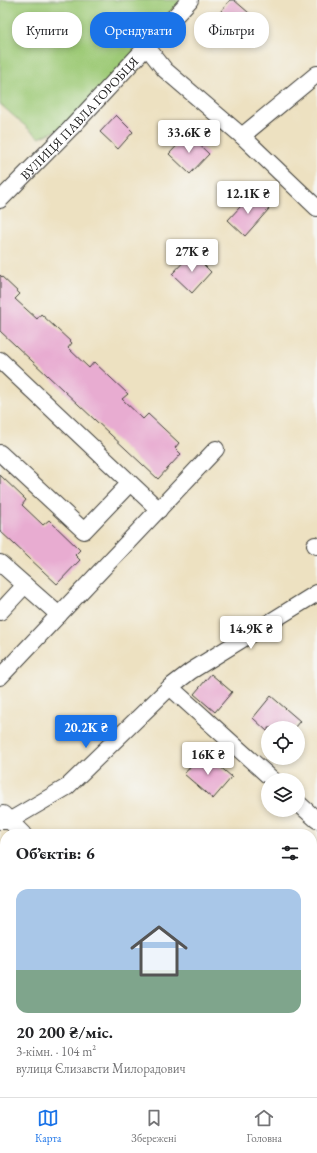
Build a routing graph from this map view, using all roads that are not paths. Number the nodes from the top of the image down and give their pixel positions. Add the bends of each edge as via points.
1 (190, 0) edge
2 (179, 12) edge
3 (145, 48) edge
4 (149, 48) edge
5 (317, 74) edge
6 (242, 136) junction
7 (0, 200) edge
8 (317, 208) edge
9 (0, 360) edge
10 (216, 449) dead end
11 (0, 453) edge
12 (130, 483) junction
13 (158, 510) junction
14 (0, 563) edge
15 (25, 585) junction
16 (317, 592) edge
17 (0, 612) edge
18 (59, 615) junction
19 (0, 677) edge
20 (170, 686) junction
21 (265, 773) edge
22 (305, 809) edge
23 (3, 818) edge
24 (317, 820) edge
25 (17, 829) edge

1 - 2 street, ВУЛИЦЯ ПАВЛА ГОРОБЦЯ
3 - 7 street, ВУЛИЦЯ ПАВЛА ГОРОБЦЯ
4 - 6 street via 166,70
5 - 6 street
6 - 8 street
9 - 12 street
10 - 13 street
11 - 12 street via 84,531
12 - 13 street
13 - 18 street
14 - 15 street
15 - 17 street
15 - 18 street
16 - 20 street
18 - 19 street
20 - 21 street
20 - 23 street via 67,787
22 - 24 street
23 - 25 street

